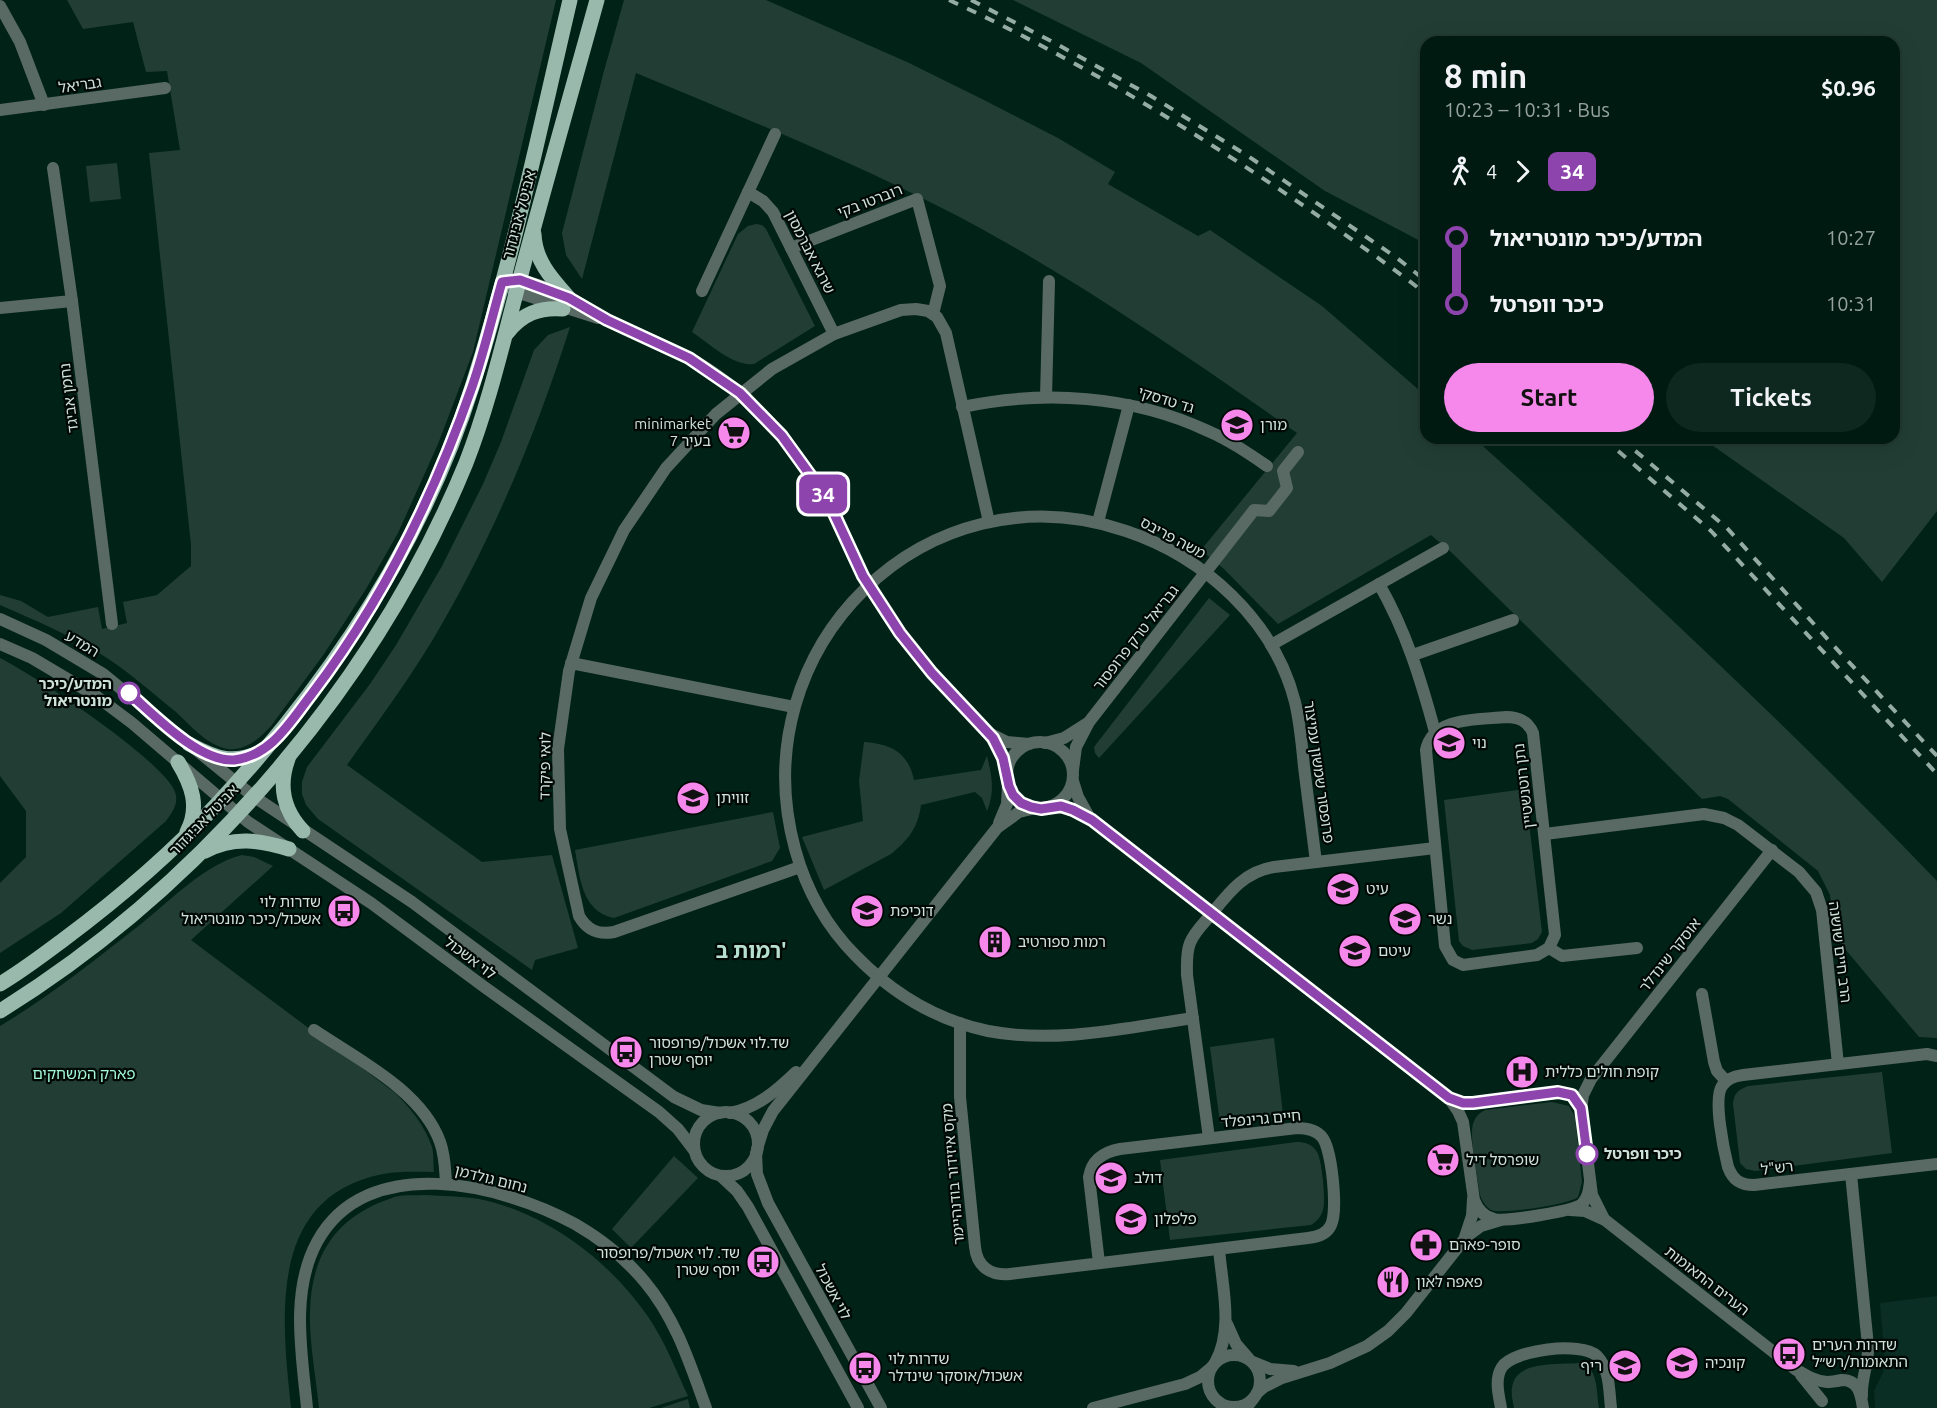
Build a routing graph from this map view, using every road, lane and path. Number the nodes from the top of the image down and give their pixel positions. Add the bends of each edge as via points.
1 (570, 0) edge
2 (597, 0) edge
3 (0, 6) edge
4 (165, 88) dead end
5 (44, 105) junction
6 (0, 110) edge
7 (774, 134) dead end
8 (53, 168) dead end
9 (748, 192) junction
10 (534, 227) junction
11 (791, 248) junction
12 (1049, 281) dead end
13 (502, 282) junction
14 (518, 286) junction
15 (702, 291) dead end
16 (72, 301) junction
17 (566, 304) junction
18 (0, 308) edge
19 (933, 314) junction
20 (834, 334) junction
21 (505, 336) junction
22 (741, 394) junction
23 (1046, 398) junction
24 (1130, 405) junction
25 (962, 407) junction
26 (1298, 452) dead end
27 (1266, 466) dead end
28 (989, 522) junction
29 (1098, 522) junction
30 (1443, 548) dead end
31 (1206, 573) junction
32 (1379, 584) junction
33 (868, 585) junction
34 (0, 619) edge
35 (1513, 621) dead end
36 (112, 624) dead end
37 (0, 644) edge
38 (1271, 645) junction
39 (1413, 655) junction
40 (571, 663) junction
41 (794, 707) junction
42 (1089, 722) junction
43 (988, 731) junction
44 (1435, 732) junction
45 (1045, 743) junction
46 (189, 744) junction
47 (1030, 744) junction
48 (268, 747) junction
49 (290, 754) junction
50 (178, 762) junction
51 (1073, 775) junction
52 (1007, 776) junction
53 (237, 783) junction
54 (253, 796) junction
55 (221, 800) junction
56 (1051, 807) junction
57 (1036, 808) junction
58 (237, 813) junction
59 (1092, 820) junction
60 (997, 828) junction
61 (303, 831) junction
62 (1545, 834) junction
63 (181, 841) junction
64 (1435, 848) junction
65 (289, 849) junction
66 (1772, 850) junction
67 (193, 859) junction
68 (1316, 862) junction
69 (800, 867) junction
70 (1212, 914) junction
71 (1549, 948) junction
72 (1637, 948) dead end
73 (877, 977) junction
74 (0, 984) edge
75 (1702, 994) dead end
76 (0, 1011) edge
77 (1193, 1018) junction
78 (960, 1023) junction
79 (314, 1030) dead end
80 (825, 1045) junction
81 (1937, 1056) edge
82 (1838, 1064) junction
83 (1591, 1079) junction
84 (1726, 1081) junction
85 (1558, 1092) junction
86 (1449, 1098) junction
87 (1483, 1102) junction
88 (1581, 1112) junction
89 (725, 1113) junction
90 (1464, 1125) junction
91 (1209, 1138) junction
92 (694, 1150) junction
93 (757, 1151) junction
94 (1937, 1164) edge
95 (1851, 1174) junction
96 (721, 1176) junction
97 (1590, 1182) junction
98 (446, 1183) junction
99 (1473, 1197) junction
100 (1570, 1210) junction
101 (1502, 1220) junction
102 (1605, 1220) junction
103 (1463, 1241) junction
104 (1219, 1249) junction
105 (1099, 1263) junction
106 (1226, 1320) junction
107 (1251, 1361) junction
108 (1214, 1364) junction
109 (1867, 1364) junction
110 (1791, 1366) junction
111 (1301, 1372) junction
112 (1839, 1381) junction
113 (1176, 1387) junction
114 (1252, 1400) edge
115 (1220, 1403) edge
116 (1862, 1403) edge
117 (1823, 1406) edge
118 (307, 1408) edge
119 (706, 1408) edge
120 (858, 1408) edge
121 (881, 1408) edge
122 (1093, 1408) edge
123 (1501, 1408) edge
124 (1611, 1408) edge

1 - 13 main road, אביטל אביגדור
2 - 10 main road, אביטל אביגדור
3 - 5 street via 20,42
4 - 5 street, גבריאל
5 - 6 street, גבריאל
7 - 9 street
8 - 16 street, נחמן אביגד
9 - 11 street, שרגא אברמסון via 771,209
9 - 15 street
10 - 14 main road, אביטל אביגדור
10 - 17 main road via 534,242 542,264
11 - 19 street, רוברטו בקי via 917,199 940,286
11 - 20 street, שרגא אברמסון
12 - 23 street
13 - 14 street
13 - 48 main road, אביטל אביגדור via 473,385 416,525 356,632
14 - 17 street
14 - 21 main road, אביטל אביגדור
16 - 18 street
16 - 36 street, נחמן אביגד
17 - 21 main road via 528,314
17 - 22 street via 689,358
19 - 20 street via 901,310
19 - 25 street via 946,333
20 - 22 street via 772,369
21 - 49 main road, אביטל אביגדור via 466,462 432,536 370,646
22 - 33 street via 782,436 816,483
22 - 40 street, לואי פיקרד via 716,414 666,468 624,530 591,598
23 - 24 street, גד טדסקי
23 - 25 street, גד טדסקי
24 - 27 street, גד טדסקי via 1209,431
24 - 29 street
25 - 28 street
26 - 31 street, גבריאל טרק פרופסור via 1283,471 1287,488 1269,511 1254,510
28 - 29 street, משה פריבס via 1038,516
28 - 33 street, משה פריבס via 935,541
29 - 31 street, משה פריבס via 1174,552
30 - 32 street
31 - 38 street, פרופסור שמשון עמיצור via 1239,603
31 - 42 street, גבריאל טרק פרופסור
32 - 38 street
32 - 39 street
33 - 41 street, משה פריבס via 838,618 814,655
33 - 43 street via 914,651
34 - 46 street, המדע via 95,669
35 - 39 street
37 - 50 street via 96,696
38 - 68 street, פרופסור שמשון עמיצור via 1290,686 1299,720
39 - 44 street
40 - 41 street
40 - 69 street, לואי פיקרד via 558,749 560,829 576,911 586,927 598,933 614,932
41 - 69 street, משה פריבס via 786,738 784,781 788,825
42 - 45 street via 1064,738
42 - 51 street via 1073,756
43 - 47 street via 1007,742
43 - 52 street via 1000,749
44 - 62 street, נתן רוטנשטיין via 1458,723 1506,717 1527,723 1534,738
44 - 64 street via 1425,756
45 - 47 street
45 - 51 street via 1054,745 1070,760
46 - 48 main road via 228,760 244,758
46 - 53 street, המדע
47 - 52 street via 1016,752
48 - 53 main road, אביטל אביגדור
49 - 54 main road, אביטל אביגדור
49 - 61 main road via 283,778 285,800
50 - 55 street
50 - 63 main road via 191,787 194,806 192,821
51 - 56 street via 1070,790
51 - 59 street via 1078,797
52 - 57 street via 1017,799
52 - 60 street via 1007,804
53 - 54 street, המדע
53 - 55 main road, אביטל אביגדור
54 - 58 main road, אביטל אביגדור
54 - 61 street, לוי אשכול
55 - 58 street, לוי אשכול
55 - 63 main road, אביטל אביגדור
56 - 57 street
56 - 59 street via 1061,806
57 - 60 street via 1018,812
58 - 65 street, לוי אשכול
58 - 67 main road, אביטל אביגדור
59 - 70 street
60 - 73 street
61 - 89 street, לוי אשכול via 412,902 674,1097 695,1108
62 - 66 street, הרב חיים שושנה via 1704,814 1733,822
62 - 71 street, נתן רוטנשטיין via 1556,932
63 - 74 main road, אביטל אביגדור via 81,927
64 - 68 street, פרופסור שמשון עמיצור
64 - 71 street via 1444,941 1454,960 1471,965 1531,957
65 - 67 main road via 235,841 208,849
65 - 92 street, לוי אשכול via 371,903 647,1104 678,1129
66 - 82 street, הרב חיים שושנה via 1805,878 1820,900
66 - 83 street, אוסקר שינדלר
67 - 76 main road, אביטל אביגדור via 112,933
68 - 70 street, פרופסור שמשון עמיצור via 1253,873
69 - 73 street, משה פריבס via 819,907 845,945
70 - 77 street, חיים גרינפלד via 1195,933 1187,954
70 - 86 street
71 - 72 street via 1562,956
73 - 78 street via 921,1007
73 - 80 street
75 - 84 street via 1712,1058
77 - 78 street via 1055,1036 1010,1034
77 - 91 street, חיים גרינפלד
78 - 105 street, מקס איזידור בודנהיימר via 960,1097 979,1261 989,1271 1004,1274
79 - 98 street via 393,1083 423,1112 440,1142
80 - 89 street via 771,1095 752,1107
80 - 93 street via 771,1115
81 - 82 street
82 - 84 street via 1743,1074
83 - 85 street, אוסקר שינדלר
83 - 88 street, אוסקר שינדלר via 1583,1095
84 - 95 street, רש"ל via 1718,1101 1728,1167 1738,1182 1754,1185
85 - 87 street
85 - 88 street via 1572,1095
86 - 87 street via 1463,1103
86 - 90 street
87 - 90 street via 1470,1112
88 - 97 street
89 - 92 street via 706,1119 699,1126
89 - 93 street via 739,1115 751,1125
90 - 99 street
91 - 104 street, חיים גרינפלד via 1297,1128 1318,1133 1328,1150 1334,1205 1332,1223 1320,1235
91 - 105 street via 1120,1149 1096,1160 1089,1183
92 - 96 street via 703,1167
93 - 96 street via 744,1170
93 - 121 street, לוי אשכול via 757,1174 766,1198
94 - 95 street
95 - 109 street
96 - 120 street via 745,1202
97 - 100 street via 1586,1199
97 - 102 street
98 - 118 street, נחום גולדמן via 414,1184 363,1198 328,1225 316,1243 306,1272 300,1313
98 - 119 street, נחום גולדמן via 548,1211 576,1225 625,1261 645,1282 677,1331
99 - 101 street via 1483,1213
99 - 103 street via 1472,1215
100 - 101 street
100 - 102 street via 1585,1211
101 - 103 street via 1477,1229
102 - 110 street, הערים התאומות
103 - 111 street via 1414,1304 1378,1339 1344,1358
104 - 105 street, חיים גרינפלד
104 - 106 street
106 - 107 street via 1236,1344
106 - 108 street via 1225,1338
107 - 108 street via 1234,1355
107 - 111 street via 1270,1369
107 - 114 street via 1260,1376
108 - 113 street via 1197,1379
108 - 115 street via 1208,1385
109 - 112 street via 1855,1377
109 - 116 street via 1862,1379
110 - 112 street via 1813,1378
110 - 117 street via 1811,1386
111 - 114 street via 1273,1382
112 - 116 street via 1854,1385
112 - 117 street via 1826,1389
113 - 115 street via 1201,1391
113 - 122 street
114 - 115 street via 1238,1407
123 - 124 street via 1498,1378 1506,1362 1526,1353 1572,1348 1589,1351 1601,1361

